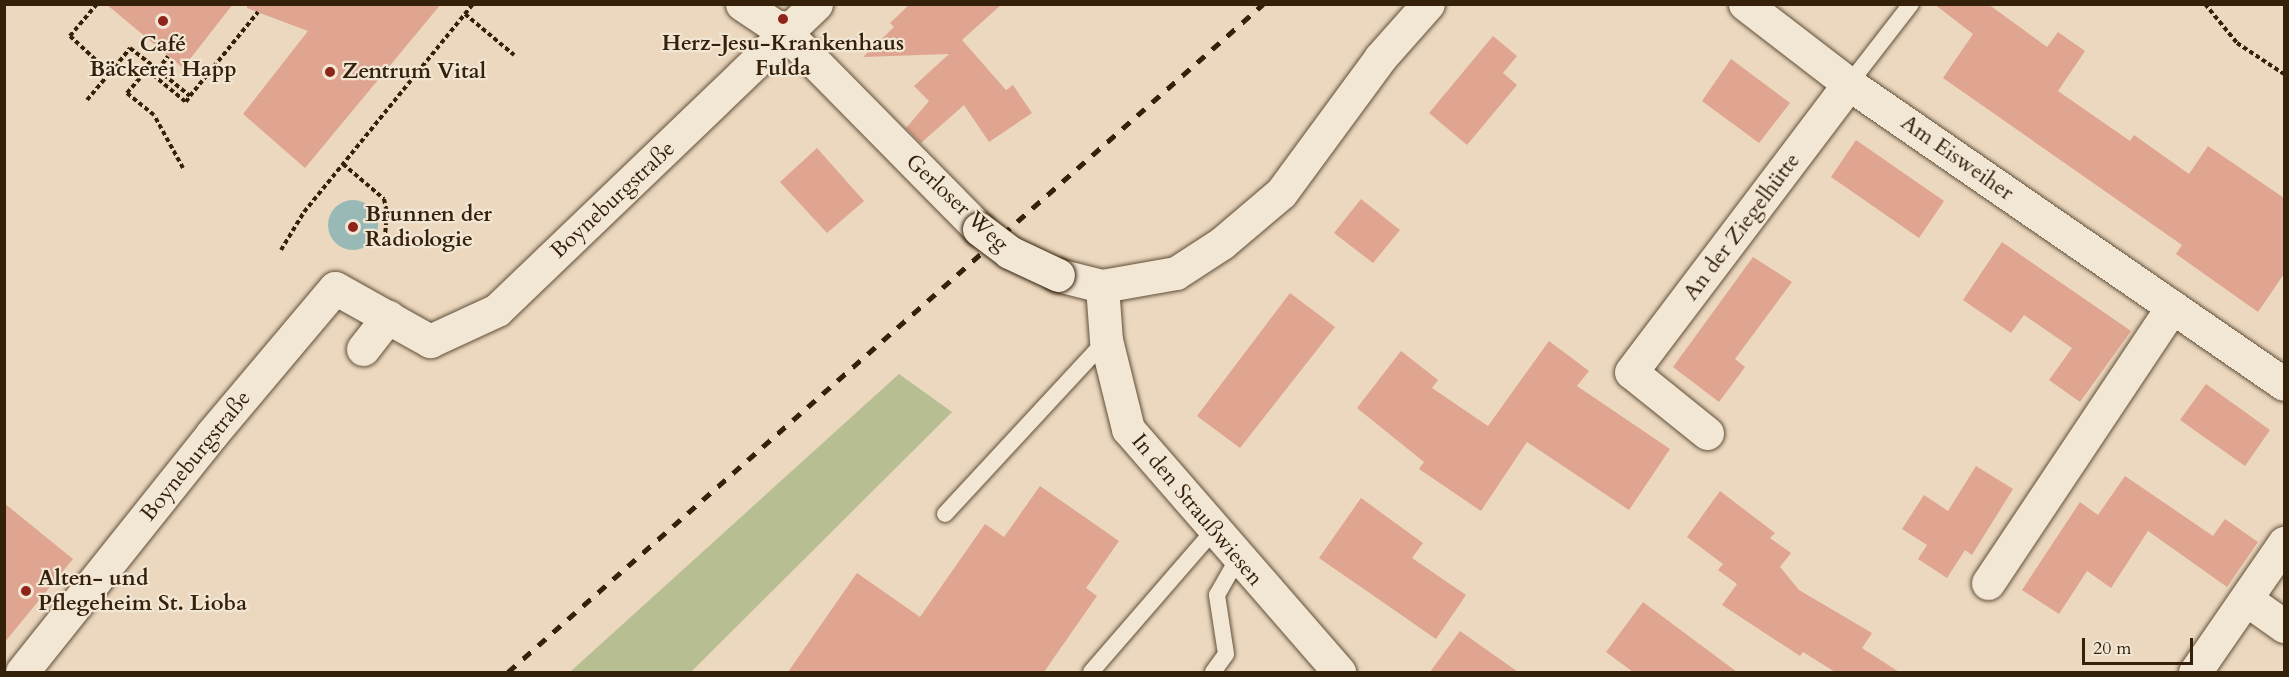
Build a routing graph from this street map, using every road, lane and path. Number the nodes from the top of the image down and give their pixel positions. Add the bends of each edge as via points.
1 (97, 4) edge
2 (473, 4) edge
3 (742, 4) edge
4 (816, 4) edge
5 (1428, 4) edge
6 (1745, 4) edge
7 (1911, 4) edge
8 (2205, 4) edge
9 (258, 12) dead end
10 (465, 14) junction
11 (787, 34) junction
12 (514, 55) dead end
13 (168, 56) dead end
14 (158, 70) junction
15 (110, 73) junction
16 (2284, 74) edge
17 (1849, 84) junction
18 (190, 96) junction
19 (87, 100) dead end
20 (343, 164) junction
21 (183, 168) dead end
22 (384, 245) dead end
23 (281, 250) dead end
24 (1102, 286) junction
25 (2172, 308) junction
26 (388, 317) junction
27 (1106, 340) junction
28 (363, 349) dead end
29 (2284, 384) edge
30 (1707, 433) dead end
31 (945, 514) dead end
32 (1214, 530) junction
33 (2284, 543) edge
34 (1238, 558) junction
35 (1988, 583) dead end
36 (2246, 599) junction
37 (2284, 626) edge
38 (22, 672) edge
39 (1091, 672) edge
40 (1213, 672) edge
41 (1339, 672) edge
42 (2195, 672) edge

1 - 15 path via 70,36
2 - 10 path
3 - 11 street, Gerloser Weg
4 - 11 street, Boyneburgstraße
5 - 24 street, Gerloser Weg via 1380,58 1281,193 1222,243 1176,273
6 - 17 street, Am Eisweiher
7 - 17 lane, An der Ziegelhütte
8 - 16 path via 2237,43
9 - 18 path
10 - 12 path
10 - 20 path
11 - 24 street, Gerloser Weg, bridge via 979,229 1009,252 1058,275
11 - 26 street, Boyneburgstraße via 496,310 430,341
13 - 14 path
14 - 15 path via 130,48
14 - 18 path
15 - 19 path
17 - 25 street, Am Eisweiher
17 - 30 street, An der Ziegelhütte via 1631,372
18 - 21 path via 186,102 147,70 127,93 154,114
20 - 22 path via 384,200
20 - 23 path via 304,212
24 - 27 street, In den Straußwiesen
25 - 29 street, Am Eisweiher
25 - 35 street
26 - 28 street
26 - 38 street, Boyneburgstraße via 334,288
27 - 31 lane
27 - 32 street, In den Straußwiesen via 1128,429
32 - 34 street, In den Straußwiesen
32 - 39 lane
33 - 36 street
34 - 40 lane via 1217,595 1226,654
34 - 41 street, In den Straußwiesen
36 - 37 street
36 - 42 street

